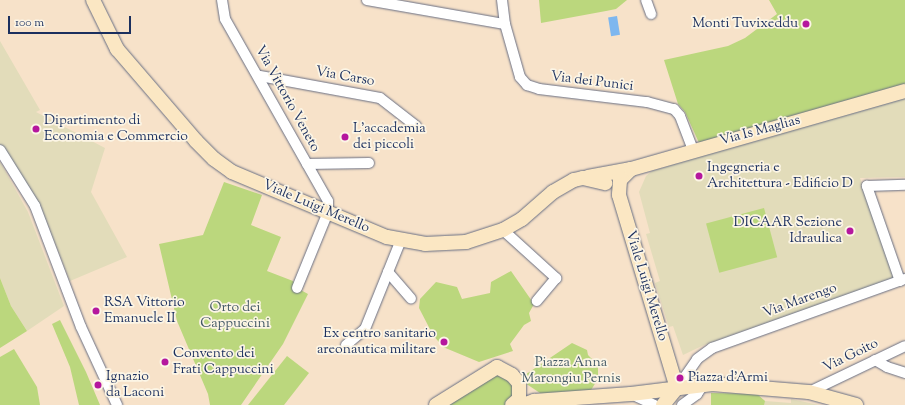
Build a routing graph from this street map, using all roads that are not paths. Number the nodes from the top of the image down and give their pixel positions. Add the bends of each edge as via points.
1 (93, 0) edge
2 (222, 0) edge
3 (367, 0) edge
4 (502, 0) edge
5 (646, 0) edge
6 (651, 14) dead end
7 (505, 24) junction
8 (260, 76) junction
9 (905, 91) edge
10 (416, 126) dead end
11 (0, 150) edge
12 (693, 150) junction
13 (369, 163) dead end
14 (308, 164) junction
15 (613, 182) junction
16 (905, 185) edge
17 (328, 212) junction
18 (503, 230) junction
19 (401, 240) junction
20 (388, 272) junction
21 (902, 280) edge
22 (296, 288) dead end
23 (411, 298) dead end
24 (537, 301) dead end
25 (346, 345) dead end
26 (905, 346) edge
27 (875, 360) junction
28 (905, 373) edge
29 (707, 384) junction
30 (520, 387) junction
31 (677, 388) junction
32 (809, 392) junction
33 (631, 394) junction
34 (547, 399) junction
35 (117, 405) edge
36 (436, 405) edge
37 (512, 405) edge
38 (523, 405) edge
39 (655, 405) edge
40 (664, 405) edge
41 (682, 405) edge
42 (856, 405) edge

1 - 17 street, Viale Luigi Merello via 117,49 214,159 232,172
2 - 8 street, Via Vittorio Veneto via 225,19
3 - 7 street
4 - 7 street
5 - 6 street
7 - 12 street, Via dei Punici via 520,77 527,85 539,89 648,102 674,109 680,116
8 - 10 street, Via Carso via 380,98
8 - 14 street, Via Vittorio Veneto
9 - 12 street, Via Is Maglias
11 - 35 street via 35,206 81,327
12 - 15 street, Via Is Maglias via 631,168
13 - 14 street
14 - 17 street, Via Vittorio Veneto via 328,201
15 - 18 street, Viale Luigi Merello via 583,178 567,183 522,219
15 - 31 street, Viale Luigi Merello
16 - 21 street via 867,186
17 - 19 street, Viale Luigi Merello
17 - 22 street
18 - 19 street, Viale Luigi Merello via 466,242 425,244
18 - 24 street via 556,278
19 - 20 street
20 - 23 street
20 - 25 street via 365,329
21 - 31 street, Via Marengo via 705,352
26 - 27 street, Via Goito
27 - 28 street
27 - 32 street, Via Goito
29 - 31 street
29 - 32 street
29 - 41 street
30 - 34 street via 527,393
30 - 36 street via 512,375 498,367
30 - 37 street via 519,399
31 - 33 street
31 - 40 street
32 - 42 street
33 - 34 street
33 - 39 street
34 - 38 street

